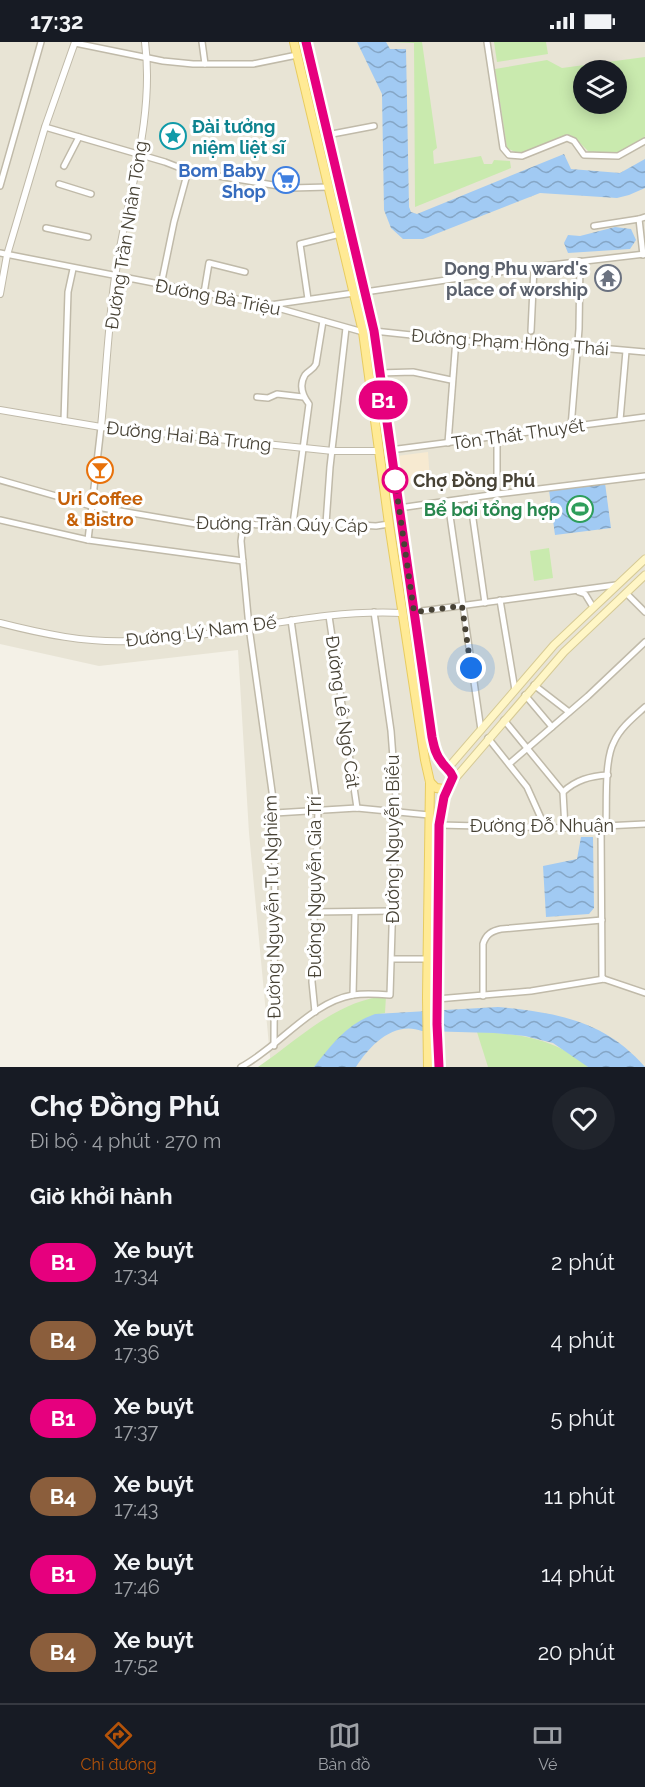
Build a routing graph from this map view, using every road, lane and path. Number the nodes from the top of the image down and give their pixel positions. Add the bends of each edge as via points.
1 (41, 42) edge
2 (145, 42) edge
3 (202, 42) edge
4 (294, 42) edge
5 (306, 42) edge
6 (487, 42) edge
7 (75, 43) edge
8 (297, 55) junction
9 (147, 57) junction
10 (205, 64) junction
11 (374, 126) dead end
12 (45, 127) junction
13 (316, 135) junction
14 (327, 135) junction
15 (79, 137) junction
16 (645, 141) edge
17 (139, 155) junction
18 (64, 166) dead end
19 (188, 171) junction
20 (59, 184) dead end
21 (0, 186) edge
22 (329, 187) junction
23 (91, 194) dead end
24 (642, 218) edge
25 (594, 226) dead end
26 (46, 228) dead end
27 (340, 234) junction
28 (88, 237) dead end
29 (3, 254) edge
30 (644, 254) edge
31 (579, 261) junction
32 (534, 267) junction
33 (73, 269) junction
34 (245, 272) dead end
35 (115, 277) junction
36 (161, 285) junction
37 (365, 292) junction
38 (204, 293) junction
39 (354, 293) junction
40 (0, 294) edge
41 (308, 299) junction
42 (267, 305) junction
43 (323, 321) junction
44 (346, 328) junction
45 (374, 331) junction
46 (531, 331) dead end
47 (363, 332) junction
48 (456, 339) junction
49 (577, 346) junction
50 (626, 351) junction
51 (645, 352) edge
52 (379, 373) junction
53 (452, 380) junction
54 (257, 397) dead end
55 (303, 397) junction
56 (0, 410) edge
57 (645, 417) edge
58 (620, 420) junction
59 (64, 421) junction
60 (101, 427) junction
61 (572, 427) junction
62 (496, 436) junction
63 (448, 443) junction
64 (303, 448) junction
65 (390, 450) junction
66 (333, 451) junction
67 (379, 452) junction
68 (645, 476) edge
69 (0, 480) edge
70 (497, 494) junction
71 (470, 498) junction
72 (448, 502) junction
73 (91, 506) junction
74 (399, 508) junction
75 (0, 520) edge
76 (293, 524) junction
77 (326, 524) junction
78 (389, 524) junction
79 (243, 526) junction
80 (88, 540) junction
81 (645, 559) edge
82 (243, 561) junction
83 (645, 575) edge
84 (616, 585) junction
85 (572, 591) junction
86 (626, 593) junction
87 (500, 600) junction
88 (485, 603) junction
89 (462, 606) junction
90 (593, 607) junction
91 (374, 612) junction
92 (414, 612) junction
93 (645, 612) edge
94 (402, 613) junction
95 (329, 616) junction
96 (601, 617) junction
97 (291, 620) junction
98 (0, 623) edge
99 (249, 627) junction
100 (645, 642) edge
101 (534, 684) junction
102 (515, 690) junction
103 (525, 695) junction
104 (645, 707) edge
105 (569, 712) junction
106 (504, 720) junction
107 (552, 727) junction
108 (481, 730) junction
109 (488, 738) junction
110 (527, 749) junction
111 (509, 764) junction
112 (446, 767) junction
113 (608, 774) junction
114 (430, 780) junction
115 (450, 784) junction
116 (563, 792) junction
117 (357, 808) junction
118 (318, 811) junction
119 (396, 812) junction
120 (275, 813) junction
121 (429, 815) junction
122 (645, 824) edge
123 (439, 825) junction
124 (545, 826) junction
125 (604, 826) junction
126 (565, 828) junction
127 (393, 911) junction
128 (315, 912) junction
129 (355, 912) junction
130 (602, 920) junction
131 (392, 959) junction
132 (428, 959) junction
133 (604, 979) junction
134 (645, 993) edge
135 (353, 995) junction
136 (483, 996) junction
137 (437, 1002) junction
138 (315, 1011) junction
139 (274, 1046) junction
140 (241, 1067) edge
141 (428, 1067) edge
142 (439, 1067) edge

1 - 21 street
2 - 9 street, Đường Trần Nhân Tông
3 - 10 street
4 - 8 main road
5 - 14 main road
6 - 16 street via 503,148 509,155 518,157 567,138 584,155 612,157
7 - 9 street
7 - 12 street
8 - 10 street via 253,64
8 - 13 main road
9 - 10 street via 178,64
9 - 17 street, Đường Trần Nhân Tông
11 - 14 street
12 - 15 street
12 - 29 street
13 - 14 main road
13 - 22 main road
14 - 37 main road
15 - 17 street
15 - 18 street
17 - 19 street
17 - 35 street, Đường Trần Nhân Tông
19 - 22 street via 291,188
19 - 36 street
20 - 23 street
22 - 27 main road
24 - 25 street
24 - 30 street
26 - 28 street
27 - 39 main road
27 - 41 street via 300,244
29 - 33 street, Đường Bà Triệu
29 - 40 street
30 - 31 street
31 - 32 street
31 - 49 street
32 - 37 street
32 - 46 street
33 - 35 street, Đường Bà Triệu
33 - 59 street via 68,292
34 - 38 street via 209,263
35 - 36 street, Đường Bà Triệu
35 - 60 street, Đường Trần Nhân Tông
36 - 38 street, Đường Bà Triệu
37 - 39 main road
37 - 45 main road
38 - 42 street, Đường Bà Triệu
39 - 41 street
39 - 47 main road
41 - 42 street
42 - 43 street, Đường Bà Triệu
43 - 44 street, Đường Bà Triệu
43 - 55 street via 316,364 302,384
44 - 47 street, Đường Bà Triệu
44 - 66 street
45 - 48 street, Đường Phạm Hồng Thái
45 - 52 main road
47 - 67 main road
48 - 49 street, Đường Phạm Hồng Thái via 505,345
48 - 53 street
49 - 50 street, Đường Phạm Hồng Thái
49 - 61 street
50 - 51 street, Đường Phạm Hồng Thái
50 - 58 street
52 - 53 street via 409,371
52 - 65 main road
53 - 63 street
54 - 55 street
55 - 64 street via 309,404
56 - 59 street, Đường Hai Bà Trưng
57 - 58 street, Tôn Thất Thuyết
58 - 61 street, Tôn Thất Thuyết
59 - 60 street, Đường Hai Bà Trưng
60 - 64 street, Đường Hai Bà Trưng
60 - 73 street
61 - 62 street, Tôn Thất Thuyết
62 - 63 street, Tôn Thất Thuyết
62 - 70 street
63 - 65 street, Tôn Thất Thuyết
64 - 66 street, Đường Hai Bà Trưng
64 - 76 street
65 - 67 main road
65 - 74 main road
66 - 67 street, Đường Hai Bà Trưng
66 - 77 street
67 - 78 main road
68 - 70 street
69 - 73 street, Đường Trần Qúy Cáp
70 - 71 street
71 - 72 street
71 - 88 street
72 - 74 street
72 - 89 street
73 - 79 street, Đường Trần Qúy Cáp via 202,525
73 - 80 street
74 - 92 main road
75 - 80 street
76 - 77 street, Đường Trần Qúy Cáp
76 - 79 street, Đường Trần Qúy Cáp
77 - 78 street, Đường Trần Qúy Cáp
78 - 94 main road
79 - 82 street, Đường Nguyễn Tư Nghiêm
80 - 82 street
81 - 84 main road
82 - 99 street, Đường Nguyễn Tư Nghiêm
83 - 86 main road
84 - 85 street
84 - 86 main road
84 - 90 main road
85 - 87 street
85 - 90 street via 584,593
86 - 93 street
86 - 96 main road
87 - 88 street
87 - 102 street
88 - 89 street
89 - 92 street
89 - 108 street
90 - 96 main road
90 - 102 main road
91 - 94 street, Đường Lý Nam Đế
91 - 95 street, Đường Lý Nam Đế
91 - 119 street, Đường Nguyễn Biểu via 391,731
92 - 94 main road
92 - 112 main road via 432,737 436,753
94 - 114 main road
95 - 97 street, Đường Lý Nam Đế
95 - 117 street, Đường Lê Ngô Cát
96 - 101 main road
97 - 99 street, Đường Lý Nam Đế
97 - 118 street, Đường Nguyễn Gia Trí
98 - 99 street, Đường Lý Nam Đế via 98,641 167,639
99 - 120 street, Đường Nguyễn Tư Nghiêm
100 - 105 street
101 - 103 main road
101 - 105 street
102 - 108 main road
103 - 106 main road
103 - 107 street
104 - 113 street via 614,741
105 - 107 street
106 - 109 main road
106 - 110 street
107 - 110 street
108 - 112 main road
109 - 111 street
109 - 115 main road
110 - 111 street
110 - 116 street
111 - 124 street via 527,787
112 - 114 main road via 434,768
112 - 115 main road via 452,774
113 - 116 street via 586,778
113 - 125 street
114 - 115 main road via 439,789
114 - 121 main road
115 - 123 main road
116 - 126 street
117 - 118 street
117 - 119 street
118 - 120 street
118 - 128 street, Đường Nguyễn Gia Trí
119 - 121 street
119 - 127 street, Đường Nguyễn Biểu
120 - 139 street, Đường Nguyễn Tư Nghiêm
121 - 132 main road
122 - 125 street, Đường Đỗ Nhuận
123 - 124 street, Đường Đỗ Nhuận
123 - 137 main road
124 - 126 street, Đường Đỗ Nhuận
125 - 126 street, Đường Đỗ Nhuận
125 - 130 street
127 - 129 street
127 - 131 street, Đường Nguyễn Biểu
128 - 129 street
128 - 138 street, Đường Nguyễn Gia Trí
129 - 135 street
130 - 133 street
130 - 136 street via 491,932 483,944
131 - 132 street
131 - 135 street, Đường Nguyễn Biểu via 390,995
132 - 141 main road
133 - 134 street
133 - 136 street
135 - 138 street
136 - 137 street
137 - 142 main road
138 - 139 street
139 - 140 street

